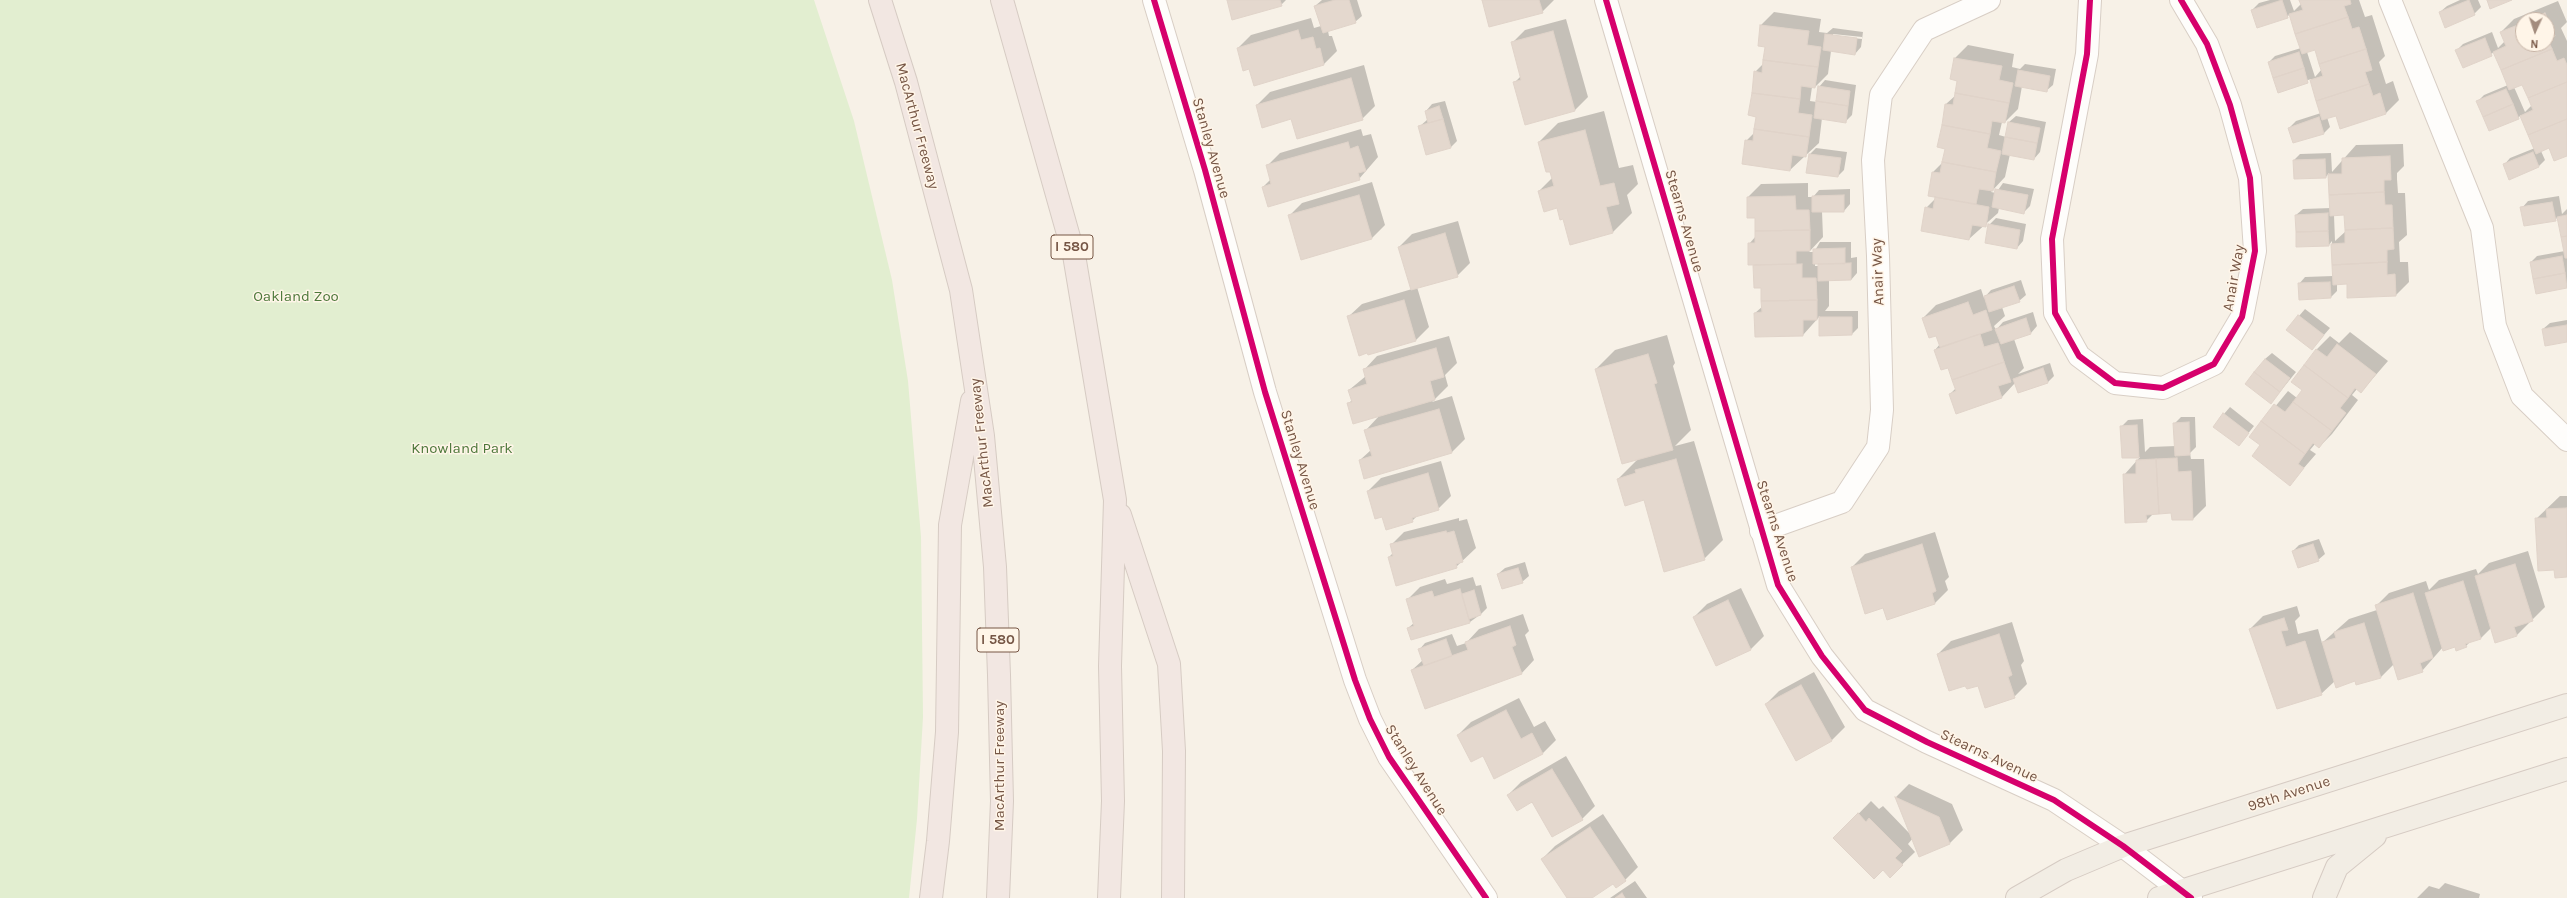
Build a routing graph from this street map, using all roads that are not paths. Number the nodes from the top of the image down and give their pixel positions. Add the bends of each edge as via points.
1 (880, 0) edge
2 (1002, 0) edge
3 (1154, 0) edge
4 (1606, 0) edge
5 (1989, 0) edge
6 (2090, 0) edge
7 (2181, 0) edge
8 (2390, 0) edge
9 (976, 382) junction
10 (2567, 440) edge
11 (1115, 500) junction
12 (1761, 531) junction
13 (2567, 705) edge
14 (2567, 769) edge
15 (2385, 828) junction
16 (2123, 846) junction
17 (2186, 894) edge
18 (931, 898) edge
19 (998, 898) edge
20 (1109, 898) edge
21 (1173, 898) edge
22 (1486, 898) edge
23 (2017, 898) edge
24 (2159, 898) edge
25 (2324, 898) edge

1 - 9 highway, MacArthur Freeway / I 580 via 906,82 962,290
2 - 11 highway, I 580 via 1074,255
3 - 22 street, Stanley Avenue via 1205,170 1265,392 1355,680 1370,719 1389,757
4 - 12 street, Stearns Avenue
5 - 12 street, Anair Way via 1924,30 1881,94 1873,160 1882,403 1878,447 1842,502
6 - 7 street, Anair Way via 2087,54 2052,239 2055,313 2079,356 2115,382 2163,388 2214,364 2242,316 2255,251 2250,178 2230,104 2207,44
8 - 10 street via 2482,228 2495,326 2522,396
9 - 18 highway via 950,525 947,732
9 - 19 highway, MacArthur Freeway / I 580 via 995,567 1002,801
11 - 20 highway, I 580 via 1110,666 1113,801
11 - 21 highway via 1169,664 1174,751
12 - 16 street, Stearns Avenue via 1778,585 1822,656 1865,710 1927,742 2054,800
13 - 16 main road, 98th Avenue
14 - 15 main road
15 - 17 main road
15 - 25 main road via 2336,867
16 - 17 street, Stearns Avenue
16 - 23 main road, 98th Avenue via 2066,870
17 - 24 main road

